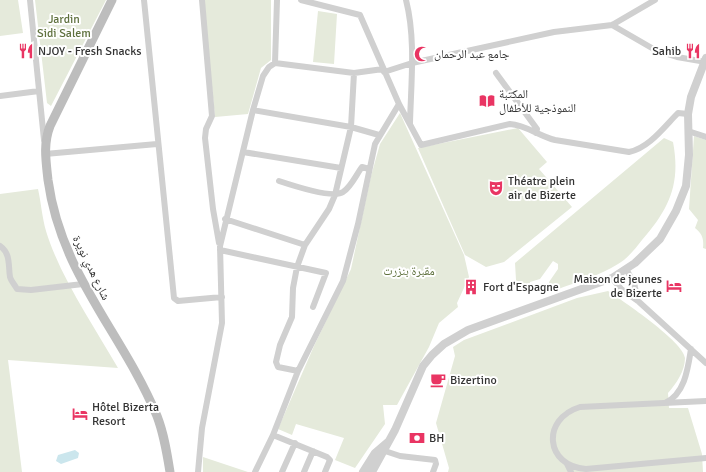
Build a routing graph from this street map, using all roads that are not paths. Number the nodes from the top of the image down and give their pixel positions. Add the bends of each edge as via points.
1 (30, 0) edge
2 (144, 0) edge
3 (202, 0) edge
4 (277, 0) edge
5 (301, 0) edge
6 (406, 0) edge
7 (654, 0) edge
8 (112, 1) edge
9 (612, 25) junction
10 (706, 61) edge
11 (275, 63) junction
12 (412, 63) junction
13 (384, 70) junction
14 (354, 73) junction
15 (496, 73) dead end
16 (39, 91) junction
17 (0, 96) edge
18 (399, 104) junction
19 (253, 110) junction
20 (688, 114) junction
21 (410, 125) junction
22 (351, 127) junction
23 (688, 131) junction
24 (536, 133) junction
25 (379, 135) junction
26 (706, 137) edge
27 (158, 144) junction
28 (45, 150) junction
29 (243, 152) junction
30 (342, 168) junction
31 (369, 169) junction
32 (280, 181) dead end
33 (336, 195) junction
34 (226, 219) junction
35 (305, 245) junction
36 (0, 246) edge
37 (220, 248) junction
38 (297, 267) junction
39 (626, 269) junction
40 (612, 278) junction
41 (82, 284) junction
42 (222, 297) junction
43 (638, 301) junction
44 (313, 307) dead end
45 (691, 349) junction
46 (706, 363) edge
47 (298, 371) junction
48 (706, 402) edge
49 (664, 403) junction
50 (273, 435) junction
51 (390, 441) junction
52 (295, 443) junction
53 (312, 451) junction
54 (385, 451) junction
55 (706, 458) edge
56 (567, 464) junction
57 (170, 472) edge
58 (198, 472) edge
59 (255, 472) edge
60 (282, 472) edge
61 (304, 472) edge
62 (325, 472) edge
63 (363, 472) edge
64 (372, 472) edge
65 (433, 472) edge
66 (570, 472) edge

1 - 16 street
2 - 27 street
3 - 37 street via 212,116 205,138
4 - 11 street
5 - 13 street via 360,15
6 - 12 street via 409,10
7 - 9 street
8 - 28 main road, شارع هدي نويرة via 55,115
9 - 10 street via 656,51
9 - 12 street via 554,32
10 - 20 street via 691,97
11 - 14 street
11 - 19 street via 263,76
12 - 13 street
12 - 21 street
13 - 14 street
13 - 18 street
14 - 22 street
15 - 24 street via 537,129
16 - 17 street
16 - 28 street
18 - 21 street
18 - 25 street
19 - 22 street
19 - 29 street
20 - 23 street
20 - 24 street via 678,113 645,145 637,151 629,152 554,140
21 - 24 street via 419,143 424,145 506,124 524,127
22 - 25 street
22 - 30 street
23 - 26 street
23 - 39 street via 686,186 676,212 660,239
25 - 31 street
27 - 28 street
27 - 42 street via 174,298 178,301
28 - 41 main road, شارع هدي نويرة via 50,195 58,226
29 - 30 street
29 - 34 street
30 - 33 street
31 - 33 street via 362,167 345,190
31 - 47 street via 346,272
32 - 33 street
33 - 35 street
34 - 35 street
34 - 37 street
35 - 38 street
36 - 41 street via 9,261 10,277 17,289
37 - 38 street
37 - 42 street
38 - 44 street via 326,273
38 - 47 street via 292,317 275,365
39 - 40 street
39 - 43 street via 634,283
40 - 43 street via 621,290
40 - 51 street via 468,330 444,344 423,366
41 - 57 main road, شارع هدي نويرة via 137,376 156,415 163,434
42 - 58 street via 222,323 200,441
43 - 45 street
45 - 46 street
45 - 49 street via 686,376 670,401
47 - 50 street
48 - 49 street
49 - 56 street via 580,407 570,410 557,422 553,440 555,450
50 - 52 street
50 - 59 street
51 - 54 street
51 - 63 street via 375,452
52 - 53 street
52 - 60 street
53 - 61 street
53 - 62 street via 329,458
54 - 64 street
54 - 65 street via 400,456 434,460 436,464
55 - 56 street via 586,469
56 - 66 street

